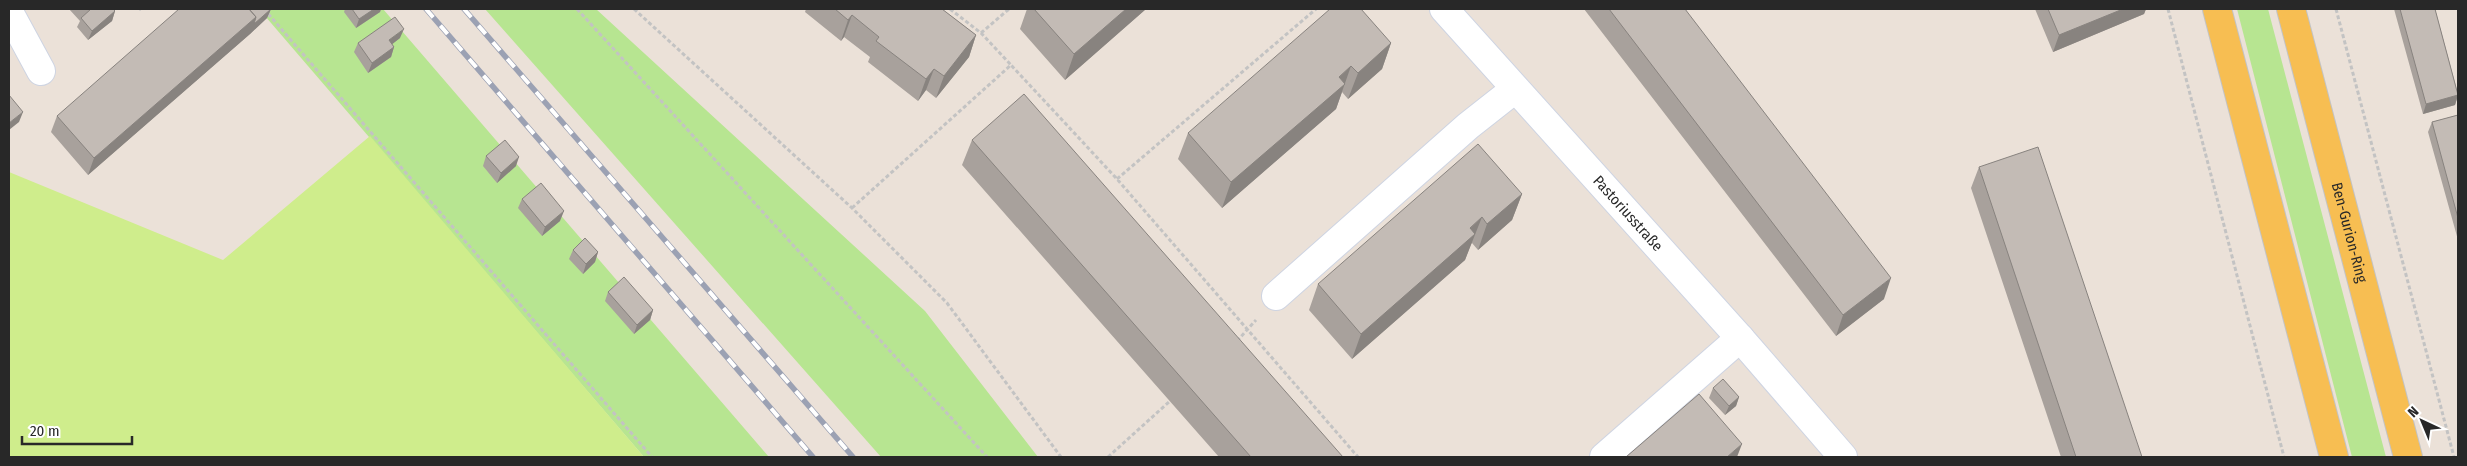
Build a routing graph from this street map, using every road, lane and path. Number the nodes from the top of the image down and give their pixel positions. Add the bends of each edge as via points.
1 (264, 9) edge
2 (576, 9) edge
3 (634, 9) edge
4 (950, 9) edge
5 (1009, 9) edge
6 (1316, 9) edge
7 (1444, 9) edge
8 (2168, 9) edge
9 (2217, 9) edge
10 (2291, 9) edge
11 (2336, 9) edge
12 (9, 12) edge
13 (981, 33) junction
14 (1011, 65) junction
15 (41, 71) dead end
16 (1515, 89) junction
17 (1116, 179) junction
18 (852, 208) junction
19 (1276, 296) joint
20 (1248, 330) junction
21 (1740, 338) junction
22 (1235, 343) edge
23 (1170, 401) dead end
24 (652, 457) edge
25 (987, 457) edge
26 (1061, 457) edge
27 (1108, 457) edge
28 (1358, 457) edge
29 (1604, 457) edge
30 (1843, 457) edge
31 (2284, 457) edge
32 (2334, 457) edge
33 (2408, 457) edge
34 (2454, 457) edge

1 - 24 path
2 - 25 path
3 - 18 path
4 - 13 path
5 - 13 path
6 - 17 path
7 - 16 street, Pastoriusstraße
8 - 31 path
9 - 32 main road
10 - 33 main road, Ben-Gurion-Ring
11 - 34 path
12 - 15 street
13 - 14 path
14 - 17 path
14 - 18 path
16 - 19 street via 1468,126
16 - 21 street, Pastoriusstraße
17 - 20 path
18 - 26 path via 948,303
19 - 20 path
20 - 22 path
20 - 28 path
21 - 29 street
21 - 30 street, Pastoriusstraße
23 - 27 path

